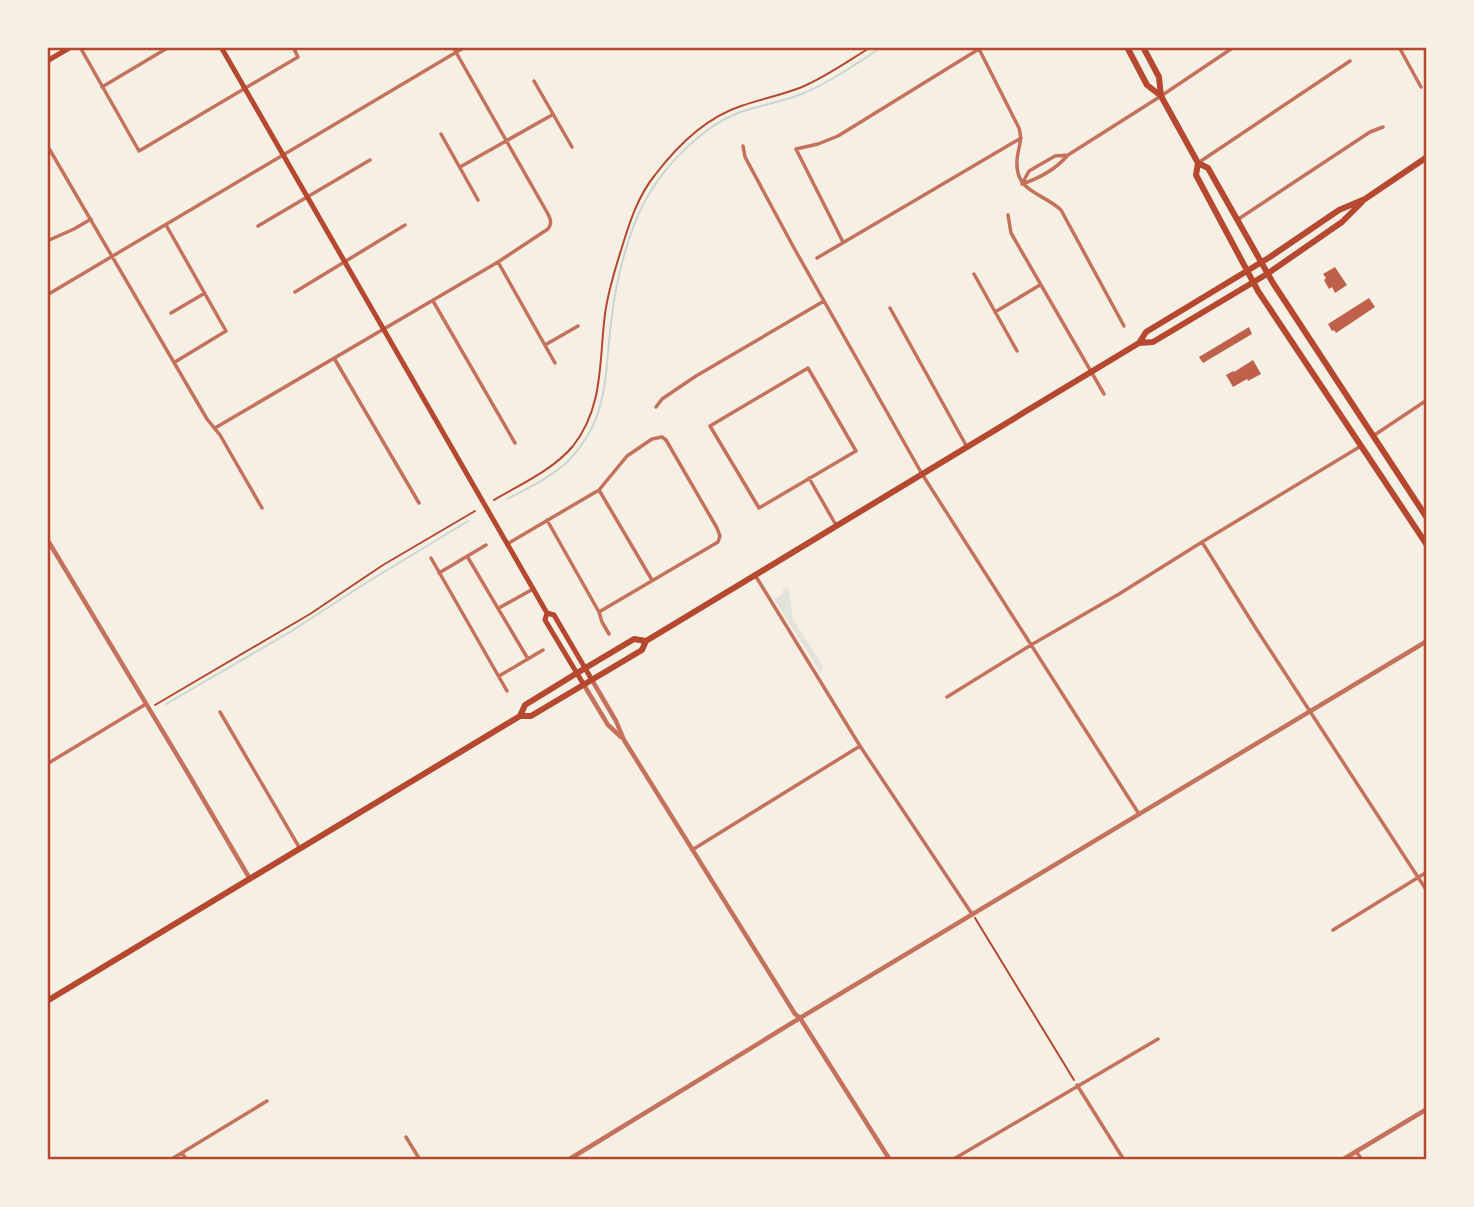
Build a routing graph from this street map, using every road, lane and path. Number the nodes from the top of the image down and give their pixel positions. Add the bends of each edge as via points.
1 (71, 47) edge
2 (79, 47) edge
3 (169, 47) edge
4 (221, 47) edge
5 (293, 47) edge
6 (453, 47) edge
7 (465, 47) edge
8 (871, 47) edge
9 (1127, 47) edge
10 (1143, 47) edge
11 (1234, 47) edge
12 (1399, 47) edge
13 (979, 49) edge
14 (456, 53) junction
15 (47, 61) edge
16 (1350, 61) dead end
17 (534, 81) dead end
18 (102, 87) junction
19 (1421, 87) dead end
20 (245, 89) junction
21 (1161, 96) junction
22 (552, 115) junction
23 (1383, 127) dead end
24 (441, 134) dead end
25 (1021, 138) junction
26 (506, 141) junction
27 (47, 145) edge
28 (743, 146) dead end
29 (572, 147) dead end
30 (1068, 155) junction
31 (283, 156) junction
32 (1427, 158) edge
33 (370, 160) dead end
34 (1198, 163) junction
35 (460, 167) junction
36 (1022, 184) junction
37 (307, 197) junction
38 (1366, 199) junction
39 (478, 200) dead end
40 (1008, 215) dead end
41 (91, 219) junction
42 (1237, 220) junction
43 (166, 225) junction
44 (405, 225) dead end
45 (258, 226) dead end
46 (47, 241) edge
47 (844, 242) junction
48 (113, 256) junction
49 (817, 258) dead end
50 (344, 261) junction
51 (498, 262) junction
52 (1261, 262) junction
53 (1247, 271) junction
54 (974, 274) dead end
55 (1267, 274) junction
56 (1253, 283) junction
57 (1041, 285) junction
58 (295, 292) dead end
59 (205, 293) junction
60 (47, 295) edge
61 (432, 301) junction
62 (824, 301) junction
63 (890, 308) dead end
64 (995, 312) junction
65 (171, 313) dead end
66 (578, 326) dead end
67 (1124, 326) dead end
68 (384, 330) junction
69 (1139, 343) junction
70 (545, 345) junction
71 (1017, 351) dead end
72 (334, 358) junction
73 (174, 362) junction
74 (555, 363) dead end
75 (1090, 373) junction
76 (1104, 394) dead end
77 (1427, 400) edge
78 (656, 407) dead end
79 (215, 428) junction
80 (1373, 436) junction
81 (515, 443) dead end
82 (1362, 445) junction
83 (967, 447) junction
84 (922, 474) junction
85 (809, 478) junction
86 (599, 489) junction
87 (495, 500) dead end
88 (419, 503) dead end
89 (262, 508) dead end
90 (475, 511) dead end
91 (1427, 518) edge
92 (547, 520) junction
93 (836, 526) junction
94 (47, 539) edge
95 (1202, 542) junction
96 (507, 544) junction
97 (486, 545) dead end
98 (1427, 545) edge
99 (467, 556) junction
100 (431, 558) dead end
101 (439, 573) junction
102 (755, 575) junction
103 (652, 580) junction
104 (533, 589) junction
105 (498, 609) junction
106 (599, 612) junction
107 (547, 613) junction
108 (609, 634) dead end
109 (646, 640) junction
110 (1427, 641) edge
111 (1031, 645) junction
112 (543, 650) dead end
113 (528, 659) junction
114 (585, 668) junction
115 (577, 673) junction
116 (499, 676) junction
117 (592, 680) junction
118 (584, 685) junction
119 (507, 691) dead end
120 (947, 697) dead end
121 (146, 704) junction
122 (155, 705) dead end
123 (1309, 711) junction
124 (220, 712) dead end
125 (520, 716) junction
126 (624, 740) junction
127 (860, 746) junction
128 (47, 764) edge
129 (1139, 814) junction
130 (300, 849) junction
131 (692, 850) junction
132 (1427, 872) edge
133 (1418, 877) junction
134 (250, 879) junction
135 (1427, 891) edge
136 (972, 914) junction
137 (1333, 930) dead end
138 (47, 1001) edge
139 (800, 1018) junction
140 (1158, 1039) dead end
141 (1077, 1085) junction
142 (267, 1101) dead end
143 (1427, 1109) edge
144 (406, 1137) dead end
145 (1356, 1151) junction
146 (182, 1153) junction
147 (170, 1160) edge
148 (187, 1160) edge
149 (420, 1160) edge
150 (568, 1160) edge
151 (890, 1160) edge
152 (952, 1160) edge
153 (1124, 1160) edge
154 (1342, 1160) edge
155 (1362, 1160) edge

1 - 15 main road
2 - 18 street
3 - 18 street
4 - 20 main road
5 - 20 street via 298,57
6 - 14 street
7 - 14 street
8 - 87 path via 803,87 713,119 661,167 637,204 612,279 598,388 589,421 560,459
9 - 21 main road via 1147,85
10 - 21 main road via 1159,77
11 - 21 street
12 - 19 street
13 - 25 street
13 - 47 street via 838,136 796,149
14 - 26 street
14 - 31 street
16 - 34 street
17 - 22 street
18 - 20 street via 139,151
20 - 31 main road
21 - 30 street
21 - 34 main road
22 - 26 street
22 - 29 street
23 - 42 street
24 - 35 street
25 - 36 street via 1017,169
25 - 47 street
26 - 35 street
26 - 51 street via 551,225
27 - 41 street
28 - 62 street
30 - 36 street via 1058,166
30 - 36 street via 1055,156 1029,172
31 - 37 main road
31 - 43 street
32 - 38 main road
33 - 37 street
34 - 42 main road via 1209,168
34 - 53 main road via 1196,175
35 - 39 street
36 - 67 street via 1061,210
37 - 45 street
37 - 50 main road
38 - 52 main road via 1339,210
38 - 55 main road via 1342,222
40 - 57 street via 1011,233
41 - 46 street
41 - 48 street
42 - 52 main road
43 - 48 street
43 - 59 street
44 - 50 street
47 - 49 street
48 - 60 street
48 - 73 street
50 - 58 street
50 - 68 main road
51 - 61 street
51 - 70 street
52 - 53 main road
52 - 55 main road
53 - 56 main road
53 - 69 main road via 1146,332
54 - 64 street
55 - 56 main road
55 - 80 main road
56 - 69 main road via 1153,342
56 - 82 main road
57 - 64 street
57 - 75 street
59 - 65 street
59 - 73 street via 226,331
61 - 68 street
61 - 81 street
62 - 78 street via 696,376
62 - 84 street
63 - 83 street
64 - 71 street
66 - 70 street
68 - 72 street
68 - 96 main road
69 - 75 main road
70 - 74 street
72 - 79 street
72 - 88 street
73 - 79 street
75 - 76 street
75 - 83 main road
77 - 80 street
79 - 89 street
80 - 91 main road
82 - 95 street
82 - 98 main road
83 - 84 main road
84 - 93 main road
84 - 111 street
85 - 85 street via 856,451 808,368 710,426 759,508
85 - 93 street
86 - 92 street
86 - 103 street
86 - 103 street via 627,456 652,439 662,437 673,451 720,536 718,542
90 - 122 path
92 - 96 street
92 - 106 street
93 - 102 main road
94 - 121 street
95 - 111 street
95 - 123 street
96 - 104 main road
97 - 99 street
99 - 101 street
99 - 105 street
100 - 101 street
101 - 116 street
102 - 109 main road
102 - 127 street
103 - 106 street
104 - 105 street
104 - 107 main road
105 - 113 street
106 - 108 street
107 - 114 main road via 554,615
107 - 115 main road via 545,620
109 - 114 main road via 634,639
109 - 117 main road via 642,650
110 - 123 street
111 - 120 street
111 - 129 street
112 - 113 street
113 - 116 street
114 - 115 main road
114 - 117 main road
115 - 118 main road
115 - 125 main road via 525,705
116 - 119 street
117 - 118 main road
117 - 126 street
118 - 125 main road via 531,716
118 - 126 street via 608,725
121 - 128 street
121 - 134 street
123 - 129 street
123 - 133 street
124 - 130 street
125 - 130 main road
126 - 131 street
127 - 131 street
127 - 136 street
129 - 136 street
130 - 134 main road
131 - 139 street
132 - 133 street
133 - 135 street
133 - 137 street
134 - 138 main road
136 - 139 street
136 - 141 path
139 - 150 street
139 - 151 street
140 - 141 street
141 - 152 street
141 - 153 street
142 - 146 street
143 - 145 street
144 - 149 street
145 - 154 street
145 - 155 street
146 - 147 street
146 - 148 street

